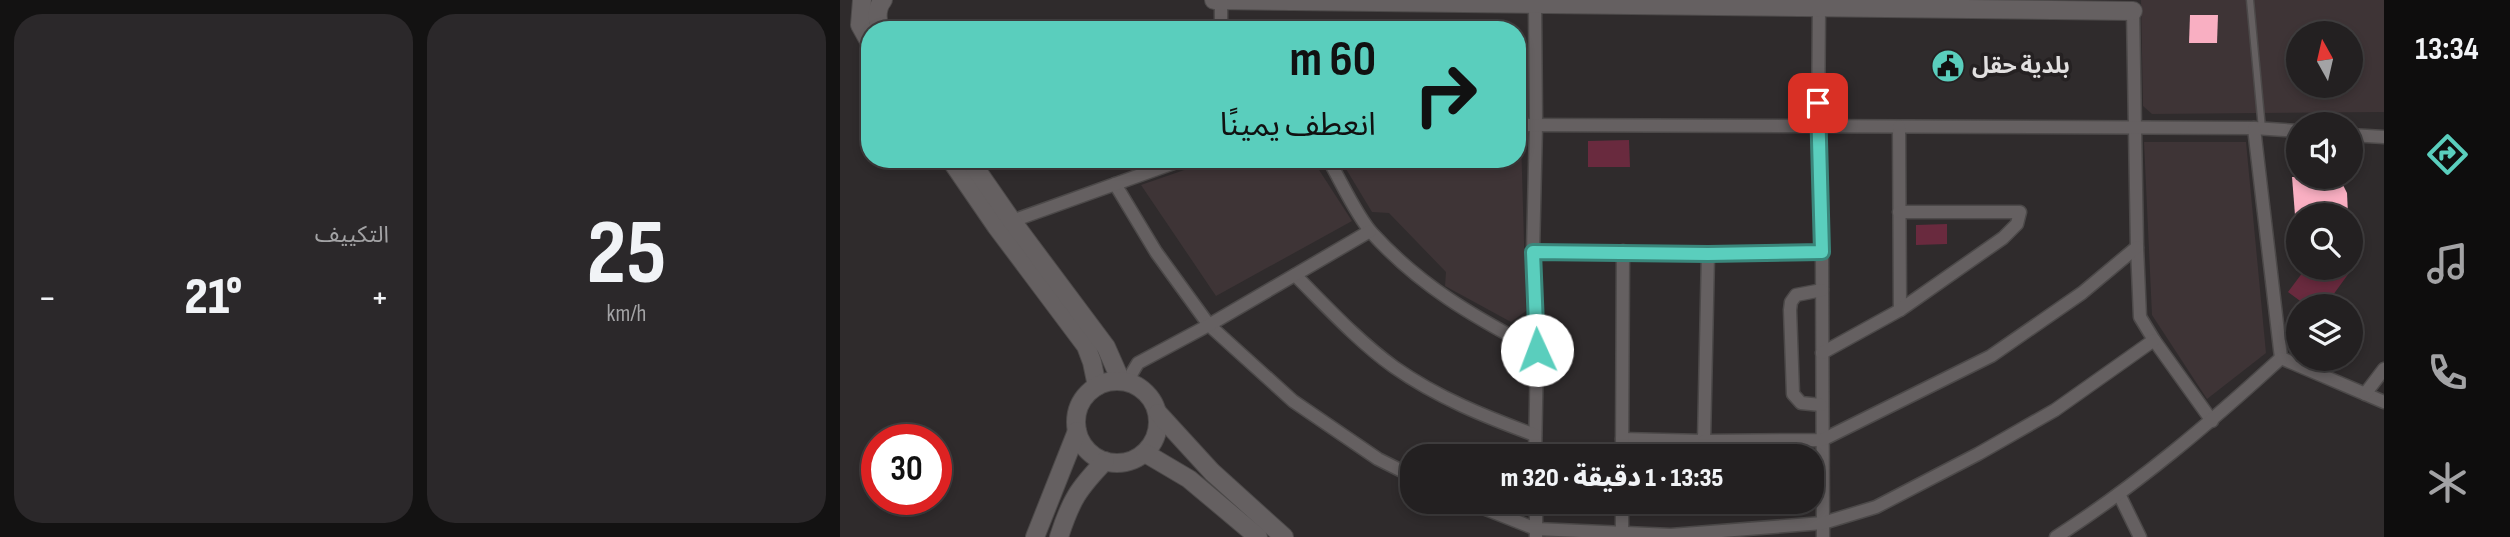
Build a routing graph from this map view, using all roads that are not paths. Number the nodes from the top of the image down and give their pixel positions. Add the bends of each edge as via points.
1 (862, 0) edge
2 (883, 0) edge
3 (1214, 0) edge
4 (1221, 0) edge
5 (2250, 0) edge
6 (1535, 5) junction
7 (1983, 5) edge
8 (2118, 5) edge
9 (1819, 8) junction
10 (879, 21) edge
11 (1221, 21) edge
12 (860, 25) edge
13 (1526, 125) edge
14 (1536, 125) junction
15 (1818, 126) junction
16 (1899, 127) junction
17 (2135, 128) junction
18 (2258, 128) junction
19 (2286, 130) edge
20 (2363, 136) edge
21 (2384, 137) edge
22 (957, 168) edge
23 (975, 168) edge
24 (1160, 168) edge
25 (1333, 168) edge
26 (1115, 184) junction
27 (1899, 212) junction
28 (1012, 221) junction
29 (1370, 231) junction
30 (2137, 247) junction
31 (1623, 251) junction
32 (1533, 252) junction
33 (1822, 252) junction
34 (1708, 254) junction
35 (1295, 275) junction
36 (1822, 290) junction
37 (1900, 310) junction
38 (1209, 325) junction
39 (2154, 340) junction
40 (1537, 350) junction
41 (1822, 353) junction
42 (2281, 358) junction
43 (2384, 369) edge
44 (1126, 382) junction
45 (1097, 386) junction
46 (2365, 394) junction
47 (2384, 402) edge
48 (1821, 404) junction
49 (1158, 413) junction
50 (2212, 422) junction
51 (1077, 430) junction
52 (1535, 435) junction
53 (1622, 439) junction
54 (1822, 440) junction
55 (1704, 442) junction
56 (1535, 444) edge
57 (1622, 444) edge
58 (1145, 453) junction
59 (1105, 461) junction
60 (1400, 470) edge
61 (2119, 495) junction
62 (1494, 514) edge
63 (1536, 514) edge
64 (1622, 514) edge
65 (1823, 523) junction
66 (1536, 533) edge
67 (1622, 533) junction
68 (1035, 537) edge
69 (1059, 537) edge
70 (1258, 537) edge
71 (1284, 537) edge
72 (1823, 537) edge
73 (2056, 537) edge
74 (2140, 537) edge

1 - 12 street
2 - 10 street
3 - 4 street
4 - 6 street
4 - 11 street
5 - 18 lane
6 - 9 street
6 - 14 street
7 - 8 street
7 - 9 street
8 - 17 street
9 - 15 street
13 - 14 street
14 - 15 street
14 - 32 street
15 - 16 street
15 - 33 street
16 - 17 street
16 - 27 street
17 - 18 street
17 - 30 street
18 - 19 street
18 - 42 street
20 - 21 street
22 - 45 street via 1086,346
23 - 28 street
24 - 26 street
25 - 29 street
26 - 28 street
26 - 38 street via 1156,252
27 - 37 street
27 - 37 street via 2020,212 2017,225 2003,239
28 - 44 street via 1106,347
29 - 35 street
29 - 40 street via 1441,296
30 - 39 street via 2140,317
30 - 54 street via 2082,293 1991,356
31 - 32 street
31 - 34 street
31 - 53 street
32 - 40 street
33 - 34 street
33 - 36 street
34 - 55 street
35 - 38 street
35 - 52 street via 1394,367 1462,408
36 - 41 street
36 - 48 street via 1796,295 1790,310 1793,394 1801,403
37 - 41 street
38 - 44 street via 1138,363
38 - 60 street via 1293,401
39 - 50 street
39 - 65 street via 2055,410 1978,454 1876,508
40 - 52 street
41 - 48 street
42 - 46 street
42 - 50 street
43 - 46 street
44 - 45 street
44 - 49 street via 1145,391
45 - 51 street via 1079,405
46 - 47 street
48 - 54 street
49 - 58 street via 1158,430
49 - 71 street via 1212,472
50 - 61 street
51 - 59 street via 1090,453
51 - 68 street
52 - 56 street
53 - 55 street
53 - 57 street
54 - 55 street
54 - 65 street
58 - 59 street via 1122,463
58 - 70 street via 1189,479
59 - 69 street via 1068,507
61 - 73 street
61 - 74 street
62 - 66 street
63 - 66 street
64 - 67 street
65 - 67 street via 1671,535
65 - 72 street
66 - 67 street

